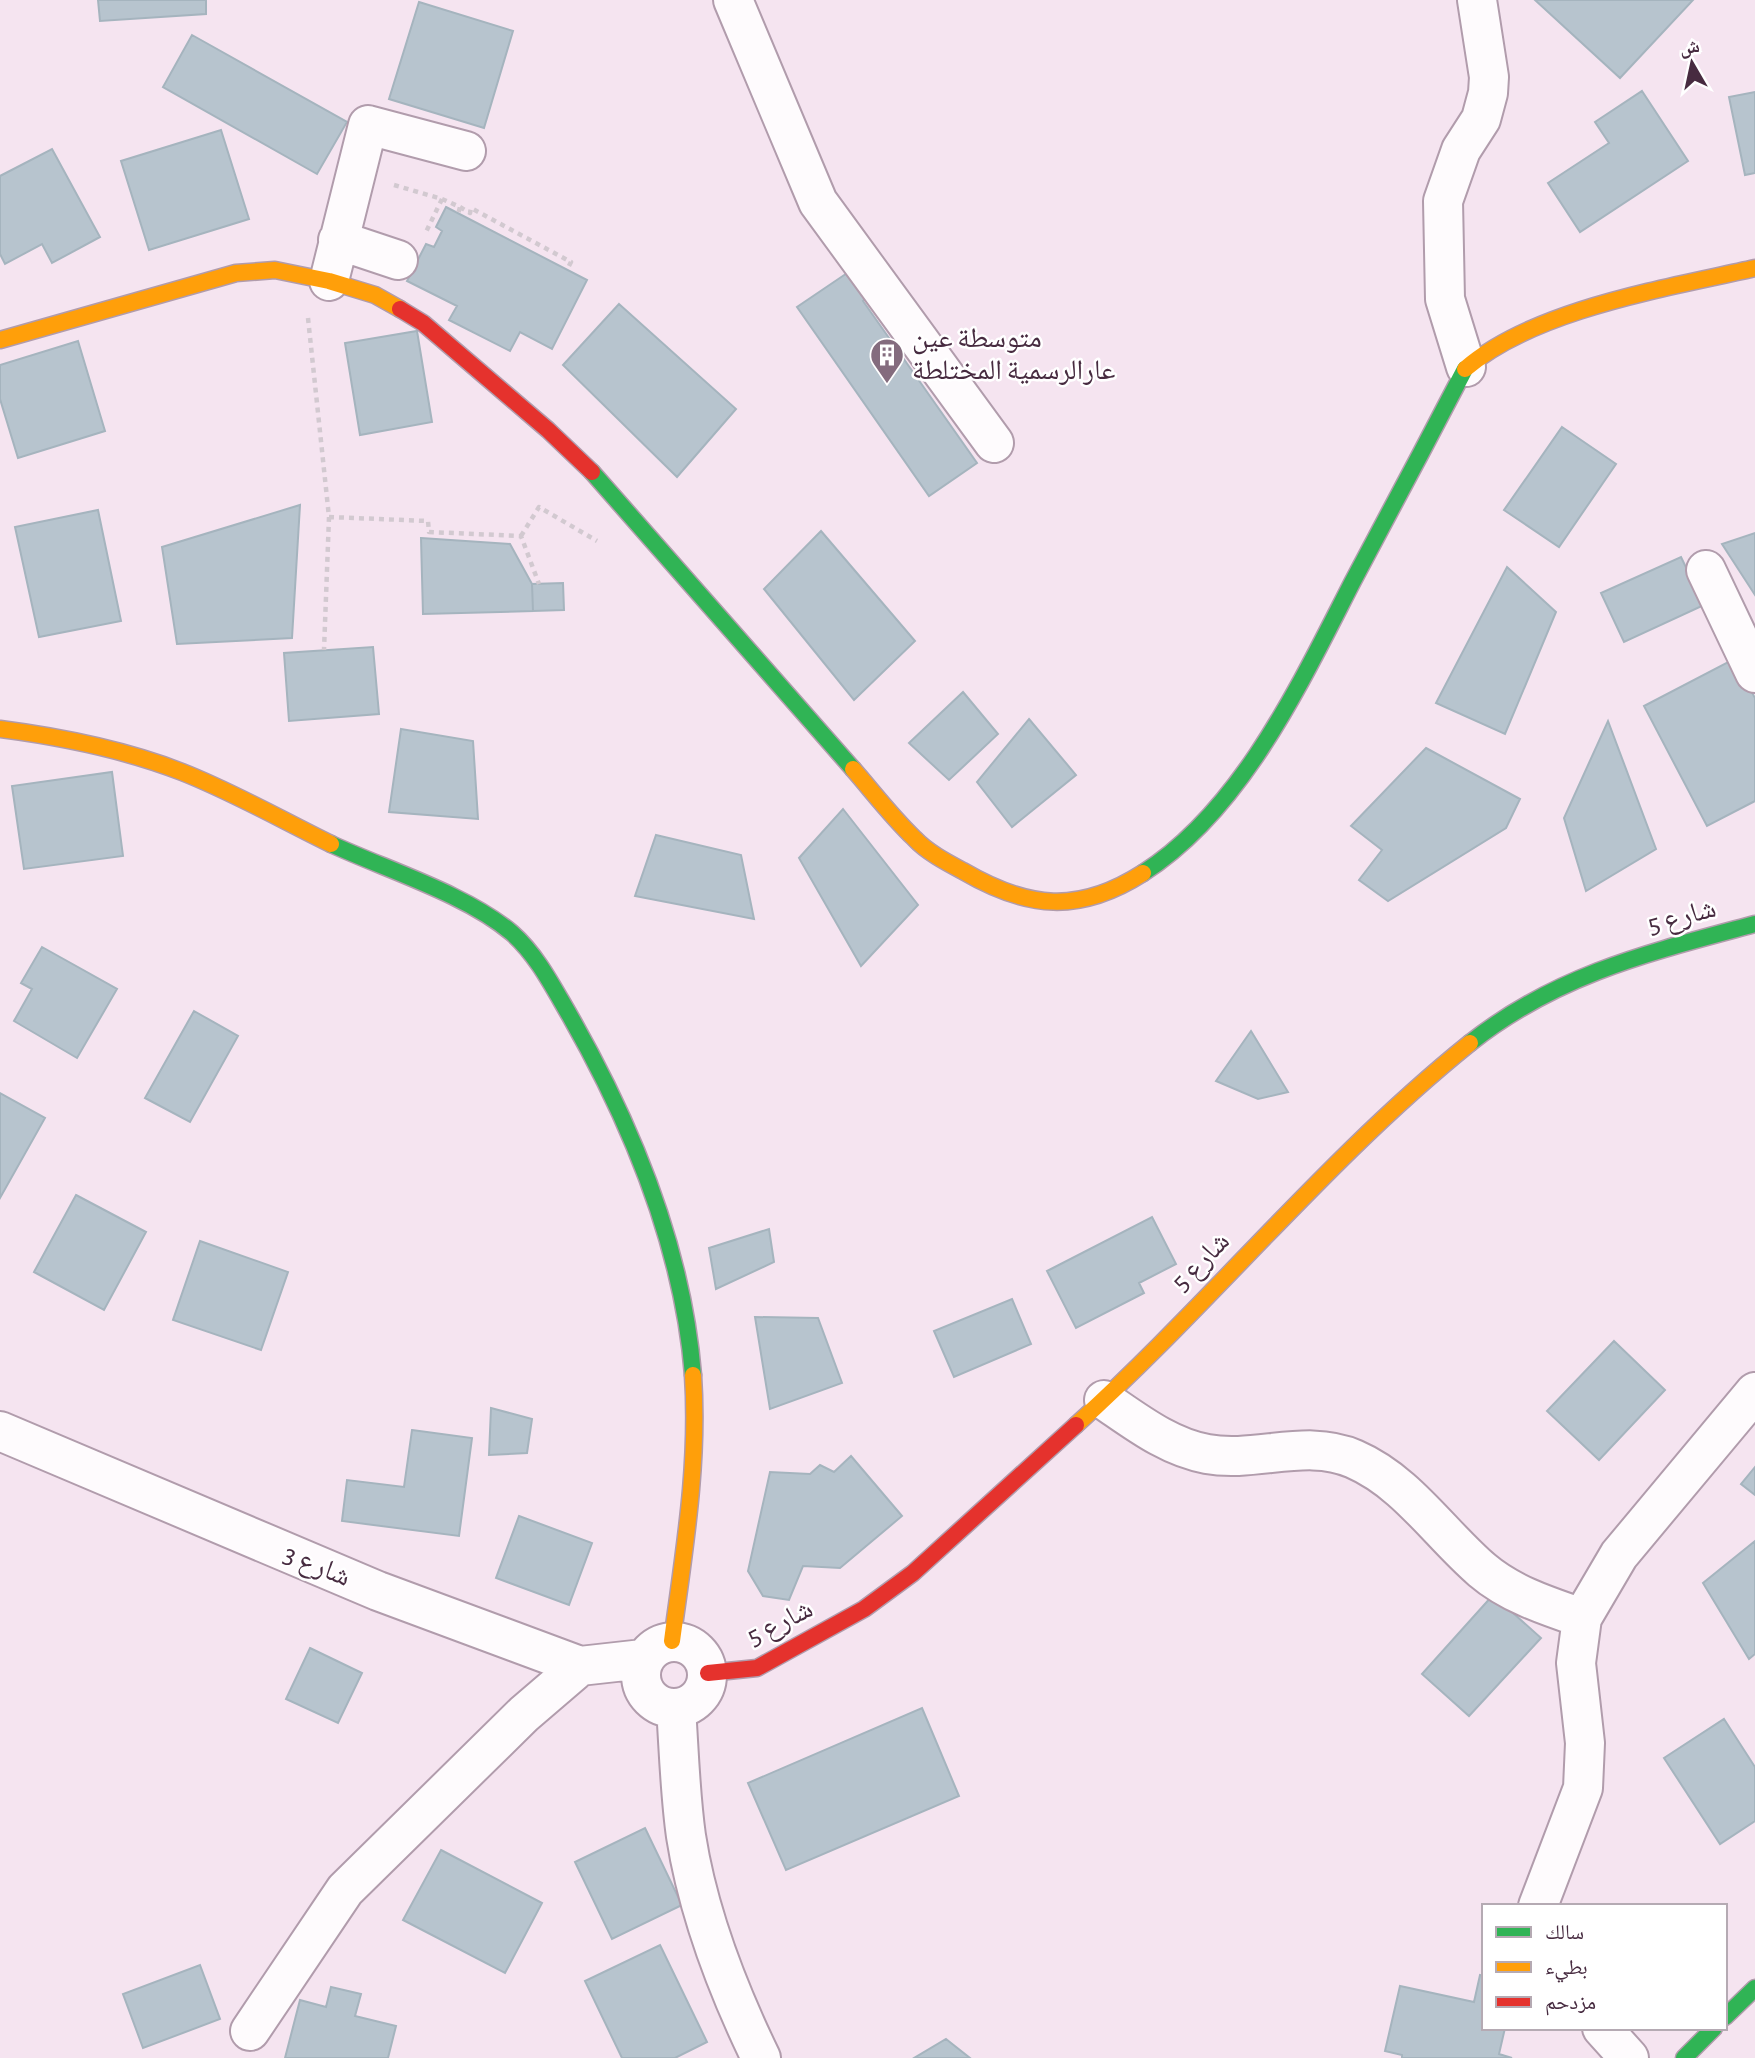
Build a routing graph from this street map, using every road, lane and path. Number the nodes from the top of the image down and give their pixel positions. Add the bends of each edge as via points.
1 (733, 0) edge
2 (1477, 0) edge
3 (466, 152) dead end
4 (382, 182) dead end
5 (442, 199) junction
6 (460, 207) junction
7 (458, 214) dead end
8 (338, 240) junction
9 (408, 252) joint
10 (1755, 268) edge
11 (567, 270) dead end
12 (316, 278) junction
13 (0, 340) edge
14 (1466, 366) junction
15 (994, 443) dead end
16 (626, 509) junction
17 (329, 517) junction
18 (521, 536) junction
19 (1706, 570) dead end
20 (539, 584) dead end
21 (324, 650) dead end
22 (1755, 673) edge
23 (0, 729) edge
24 (1755, 924) edge
25 (1755, 1392) edge
26 (1104, 1400) junction
27 (0, 1431) edge
28 (1582, 1618) junction
29 (657, 1650) junction
30 (580, 1666) junction
31 (708, 1673) junction
32 (676, 1708) junction
33 (1539, 1904) edge
34 (1755, 1987) edge
35 (1727, 2015) edge
36 (1604, 2030) edge
37 (1712, 2030) edge
38 (250, 2031) dead end
39 (761, 2058) edge
40 (1629, 2058) edge
41 (1684, 2058) edge

1 - 15 street via 818,202
2 - 14 street via 1488,93 1481,119 1461,150 1443,201 1445,299
3 - 8 street via 368,125
4 - 5 path
5 - 6 path
5 - 9 path
6 - 7 path
6 - 11 path via 470,212 471,208 571,261
8 - 9 street
8 - 12 street
10 - 14 street via 1584,308 1517,337
12 - 13 street via 275,270 236,273
12 - 16 street via 375,295 423,323 548,430
12 - 17 path
14 - 16 street via 1268,736 1214,807 1178,845 1139,877 1088,902 1041,903 1013,894 949,864 915,839
16 - 18 path via 604,545 539,507
17 - 18 path via 428,521 429,531
17 - 21 path
18 - 20 path
19 - 22 street
23 - 29 street via 74,740 208,783 472,908 504,927 533,954 610,1092 647,1182 683,1312 696,1418 696,1461
24 - 26 street, شارع 5 via 1627,959 1567,982 1488,1029 1374,1129
25 - 28 street via 1619,1555
26 - 28 street via 1151,1431 1206,1454 1315,1450 1359,1461 1421,1507 1483,1570 1510,1589
26 - 31 street, شارع 5 via 914,1573 864,1609 757,1668
27 - 30 street, شارع 3 via 378,1591
28 - 33 street via 1576,1663 1585,1743 1583,1788
29 - 30 street, شارع 3
29 - 31 street via 689,1645 702,1656
29 - 32 street via 639,1677 645,1693 659,1705
30 - 38 street via 524,1714 345,1890
31 - 32 street via 704,1690 692,1703
32 - 39 street via 693,1870 722,1969
34 - 35 street
36 - 40 street
37 - 41 street

